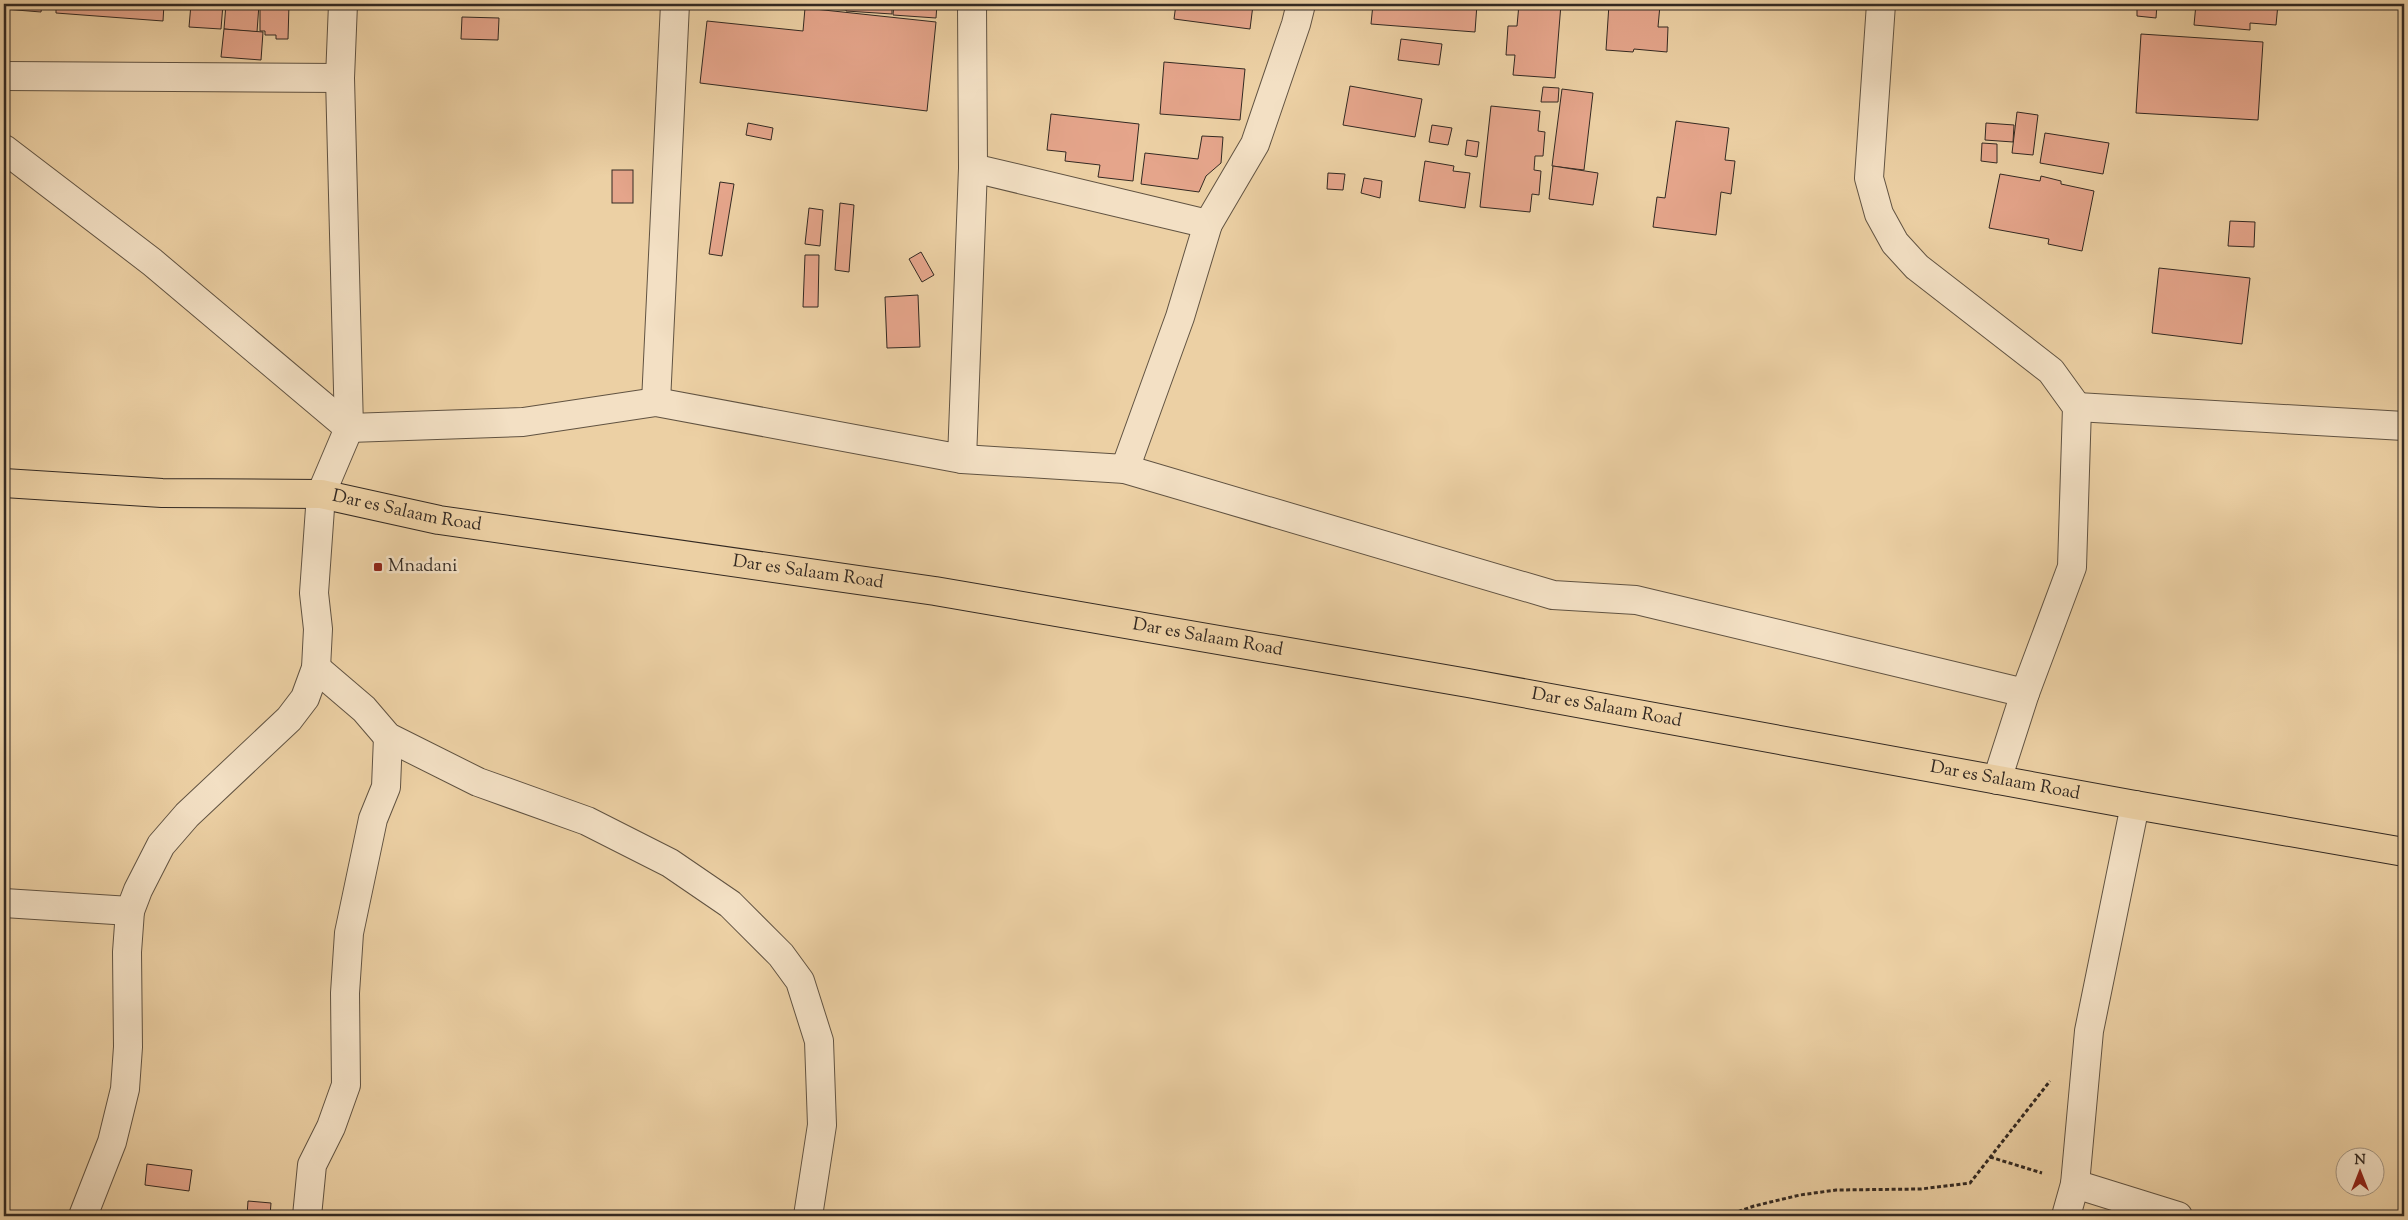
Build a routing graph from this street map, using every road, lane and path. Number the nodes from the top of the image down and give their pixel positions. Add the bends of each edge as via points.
1 (343, 4) edge
2 (675, 4) edge
3 (972, 4) edge
4 (1301, 4) edge
5 (1881, 4) edge
6 (4, 76) edge
7 (340, 78) junction
8 (4, 149) edge
9 (973, 168) junction
10 (1208, 224) junction
11 (656, 402) junction
12 (2077, 407) junction
13 (2404, 426) edge
14 (350, 428) junction
15 (962, 459) junction
16 (1125, 469) junction
17 (4, 483) edge
18 (321, 494) junction
19 (316, 668) junction
20 (2025, 693) junction
21 (388, 737) junction
22 (1997, 780) junction
23 (2135, 805) junction
24 (2404, 852) edge
25 (4, 903) edge
26 (130, 911) junction
27 (2054, 1075) dead end
28 (1990, 1157) junction
29 (2076, 1184) junction
30 (83, 1216) edge
31 (307, 1216) edge
32 (808, 1216) edge
33 (1726, 1216) edge
34 (2066, 1216) edge
35 (2178, 1216) edge

1 - 7 street
2 - 11 street
3 - 9 street
4 - 10 street via 1255,144
5 - 12 street via 1869,178 1879,214 1895,242 1917,267 2051,372
6 - 7 street
7 - 14 street
8 - 14 street via 152,262
9 - 10 street
9 - 15 street
10 - 16 street via 1180,317
11 - 14 street via 523,422
11 - 15 street
12 - 13 street
12 - 20 street via 2072,567
14 - 18 street
15 - 16 street
16 - 20 street via 1553,595 1636,600
17 - 18 highway, Dar es Salaam Road via 162,493
18 - 19 street via 314,593 318,629
18 - 22 highway, Dar es Salaam Road via 439,520 945,593
19 - 21 street via 364,709
19 - 26 street via 305,698 289,718 216,786 161,845
20 - 22 street
21 - 31 street via 386,787 373,819 349,933 344,993 346,1086 312,1165
21 - 32 street via 478,782 587,822 670,863 730,904 781,955 800,981 819,1041 822,1124
22 - 23 highway, Dar es Salaam Road
23 - 24 highway, Dar es Salaam Road
23 - 29 street via 2089,1031
25 - 26 street
26 - 30 street via 125,1089 112,1142
27 - 28 path
28 - 29 path
28 - 33 path via 1970,1183 1921,1189 1836,1190 1800,1195
29 - 34 street
29 - 35 street

